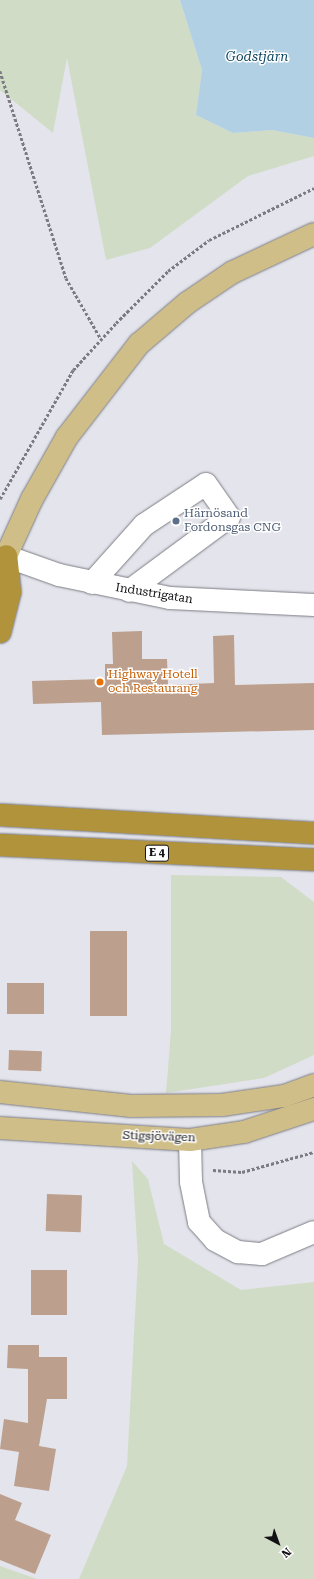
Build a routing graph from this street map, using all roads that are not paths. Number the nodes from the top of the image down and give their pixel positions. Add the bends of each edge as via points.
1 (314, 234) edge
2 (2, 558) edge
3 (92, 583) junction
4 (129, 591) junction
5 (314, 605) edge
6 (0, 632) edge
7 (2, 814) edge
8 (314, 833) edge
9 (0, 845) edge
10 (26, 847) junction
11 (314, 860) edge
12 (0, 862) edge
13 (314, 1085) edge
14 (0, 1092) edge
15 (314, 1109) edge
16 (0, 1128) edge
17 (190, 1140) junction
18 (314, 1232) edge

1 - 2 main road via 233,272 187,303 139,344 67,437
2 - 3 street, Industrigatan
2 - 6 highway via 10,592
3 - 4 street, Industrigatan
3 - 4 street via 144,525 206,484 229,517
4 - 5 street, Industrigatan via 232,604
7 - 8 highway
9 - 10 highway, E 4
10 - 11 highway, E 4
10 - 12 highway
13 - 14 main road via 284,1096 222,1105 131,1106
15 - 17 main road, Stigsjövägen via 244,1132
16 - 17 main road, Stigsjövägen
17 - 18 street via 190,1164 199,1222 215,1240 238,1252 262,1254

